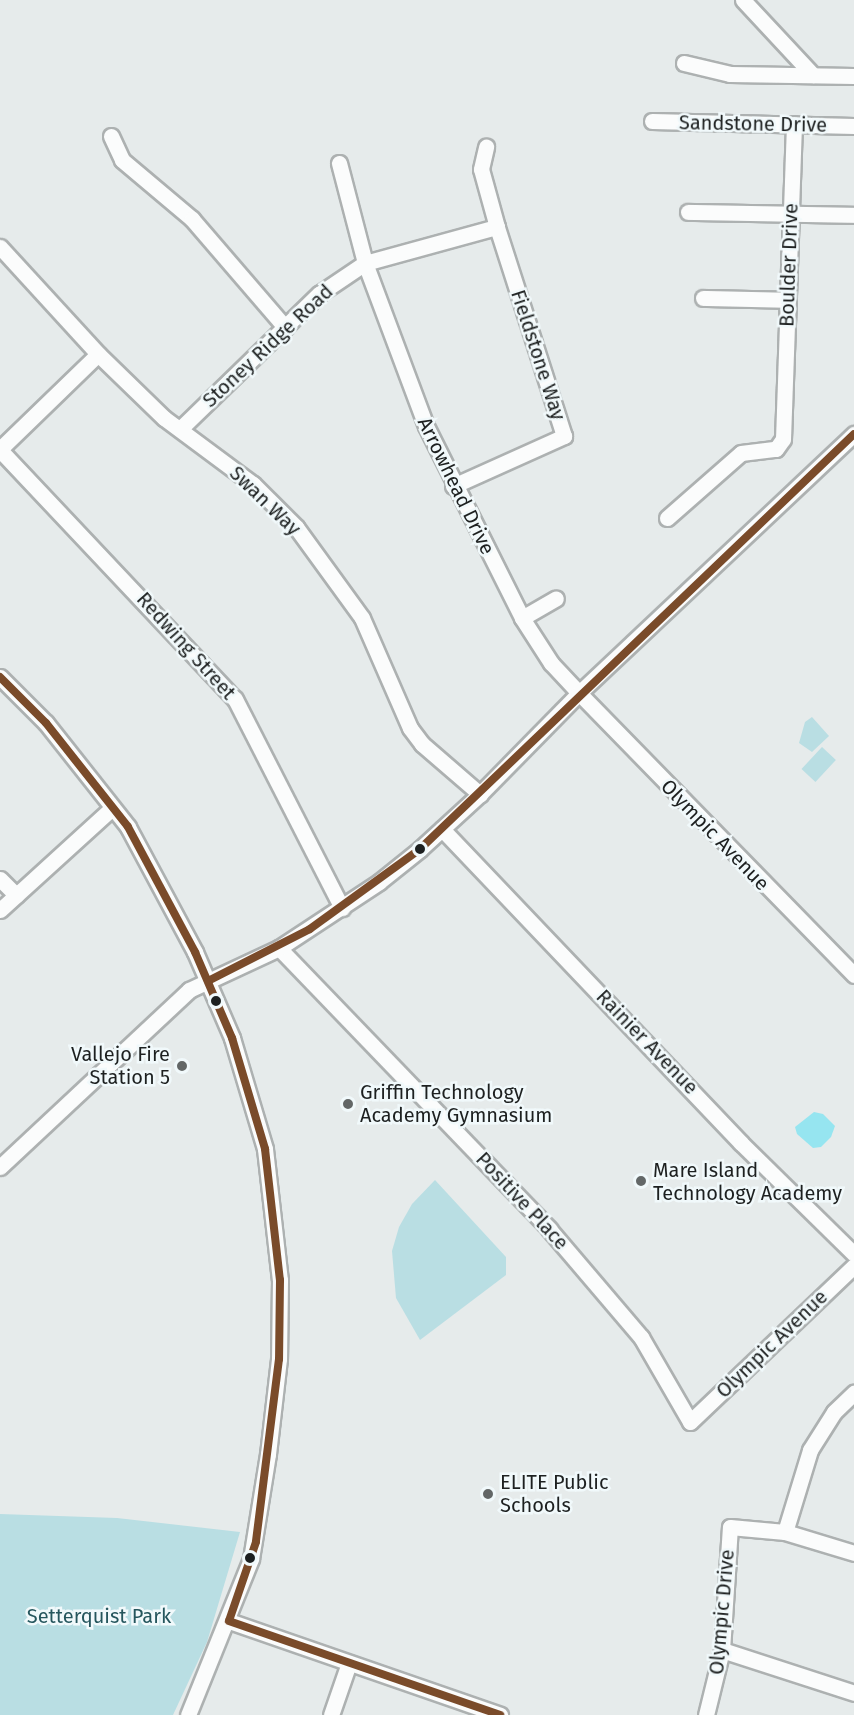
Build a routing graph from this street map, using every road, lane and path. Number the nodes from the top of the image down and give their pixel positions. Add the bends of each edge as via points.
1 (743, 0) edge
2 (684, 63) dead end
3 (813, 75) junction
4 (854, 76) edge
5 (652, 121) dead end
6 (794, 124) junction
7 (854, 126) edge
8 (111, 136) dead end
9 (486, 147) dead end
10 (339, 163) dead end
11 (688, 213) dead end
12 (791, 214) junction
13 (854, 215) edge
14 (497, 227) junction
15 (0, 247) edge
16 (365, 263) junction
17 (702, 298) dead end
18 (788, 300) junction
19 (285, 327) junction
20 (98, 354) junction
21 (180, 429) junction
22 (854, 434) edge
23 (0, 449) edge
24 (453, 486) junction
25 (666, 518) dead end
26 (556, 598) dead end
27 (522, 618) junction
28 (0, 677) edge
29 (579, 693) junction
30 (480, 794) junction
31 (112, 808) junction
32 (442, 829) junction
33 (0, 879) edge
34 (16, 895) junction
35 (342, 908) junction
36 (0, 910) edge
37 (279, 948) junction
38 (854, 975) edge
39 (208, 981) junction
40 (0, 1167) edge
41 (854, 1254) edge
42 (854, 1266) edge
43 (854, 1393) edge
44 (690, 1422) joint
45 (785, 1532) junction
46 (854, 1553) edge
47 (229, 1621) junction
48 (722, 1650) junction
49 (350, 1662) junction
50 (854, 1693) edge
51 (463, 1709) edge
52 (188, 1715) edge
53 (331, 1715) edge
54 (500, 1715) edge
55 (706, 1715) edge

1 - 3 street
2 - 3 street via 730,74
3 - 4 street
5 - 6 street, Sandstone Drive
6 - 7 street, Sandstone Drive
6 - 12 street, Boulder Drive
8 - 19 street via 122,160 192,219
9 - 14 street via 481,168
10 - 16 street, Arrowhead Drive
11 - 12 street
12 - 13 street
12 - 18 street, Boulder Drive
14 - 16 street, Stoney Ridge Road
14 - 24 street, Fieldstone Way via 564,436
15 - 20 street, Swan Way
16 - 19 street, Stoney Ridge Road via 319,294
16 - 24 street, Arrowhead Drive via 426,426
17 - 18 street
18 - 25 street, Boulder Drive via 783,439 776,449 741,453
19 - 21 street, Stoney Ridge Road
20 - 21 street, Swan Way
20 - 23 street
21 - 30 street, Swan Way via 253,484 296,527 362,618 411,728 422,744
22 - 29 street
23 - 35 street, Redwing Street via 235,699
24 - 27 street, Arrowhead Drive
26 - 27 street
27 - 29 street, Arrowhead Drive via 551,663
28 - 31 street via 46,723
29 - 30 street
29 - 38 street, Olympic Avenue
30 - 32 street
31 - 34 street
31 - 39 street via 128,827
32 - 35 street
32 - 41 street, Rainier Avenue via 741,1143
33 - 34 street
34 - 36 street
35 - 37 street
37 - 39 street
37 - 44 street, Positive Place via 549,1229 641,1336
39 - 40 street via 189,990 160,1014
39 - 47 street via 232,1038 265,1149 280,1280 279,1359 256,1542
42 - 44 street, Olympic Avenue
43 - 45 street via 828,1420 810,1450
45 - 46 street
45 - 48 street, Olympic Drive via 730,1527
47 - 49 street
47 - 52 street
48 - 50 street
48 - 55 street, Olympic Drive
49 - 51 street
49 - 53 street
51 - 54 street

